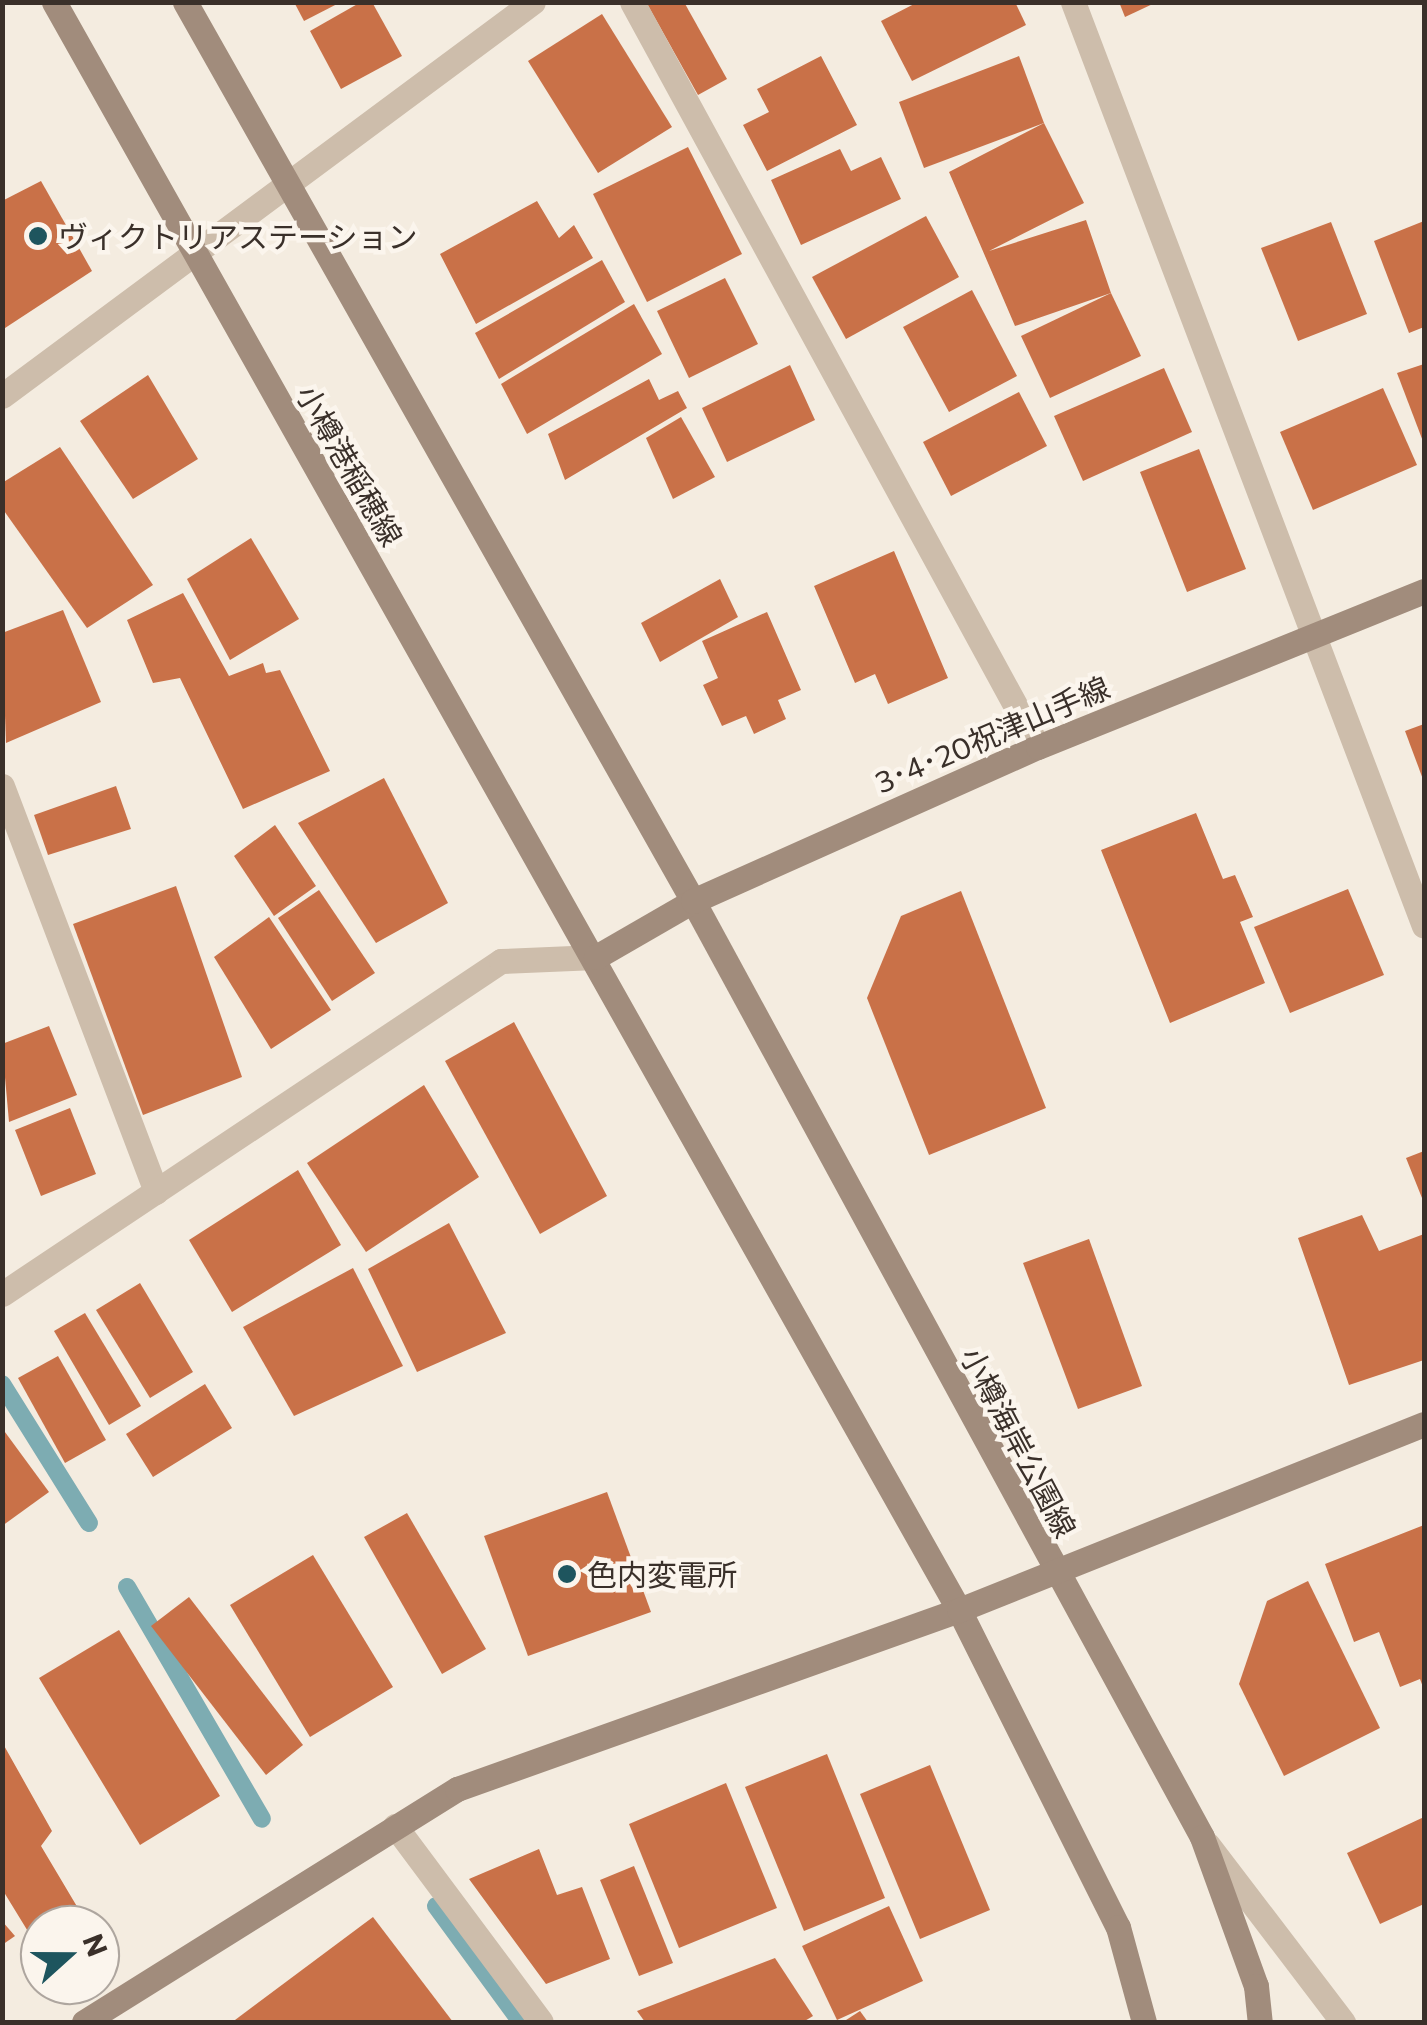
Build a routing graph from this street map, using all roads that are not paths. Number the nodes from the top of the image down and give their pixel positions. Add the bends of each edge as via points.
1 (54, 2) edge
2 (185, 2) edge
3 (533, 2) edge
4 (632, 2) edge
5 (1073, 2) edge
6 (286, 184) junction
7 (192, 256) junction
8 (2, 396) edge
9 (1424, 590) edge
10 (1320, 634) junction
11 (1038, 747) junction
12 (2, 786) edge
13 (693, 901) junction
14 (1424, 926) edge
15 (596, 957) junction
16 (156, 1192) junction
17 (2, 1294) edge
18 (1424, 1424) edge
19 (1050, 1570) junction
20 (959, 1610) junction
21 (395, 1826) junction
22 (1202, 1837) junction
23 (84, 2022) edge
24 (541, 2022) edge
25 (1144, 2022) edge
26 (1260, 2022) edge
27 (1343, 2022) edge

1 - 7 main road, 小樽港稲穂線
2 - 6 main road
3 - 6 street
4 - 11 street
5 - 10 street
6 - 7 street
6 - 13 main road
7 - 8 street
7 - 15 main road, 小樽港稲穂線
9 - 10 main road, 3･4･20祝津山手線
10 - 11 main road, 3･4･20祝津山手線
10 - 14 street
11 - 13 main road, 3･4･20祝津山手線
12 - 16 street
13 - 15 main road, 3･4･20祝津山手線
13 - 19 main road, 小樽海岸公園線
15 - 16 street via 502,961
15 - 20 main road
16 - 17 street
18 - 19 main road
19 - 20 main road
19 - 22 main road, 小樽海岸公園線
20 - 21 main road via 458,1789
20 - 25 main road via 1118,1927
21 - 23 main road
21 - 24 street
22 - 26 main road, 小樽海岸公園線 via 1256,1986
22 - 27 street

